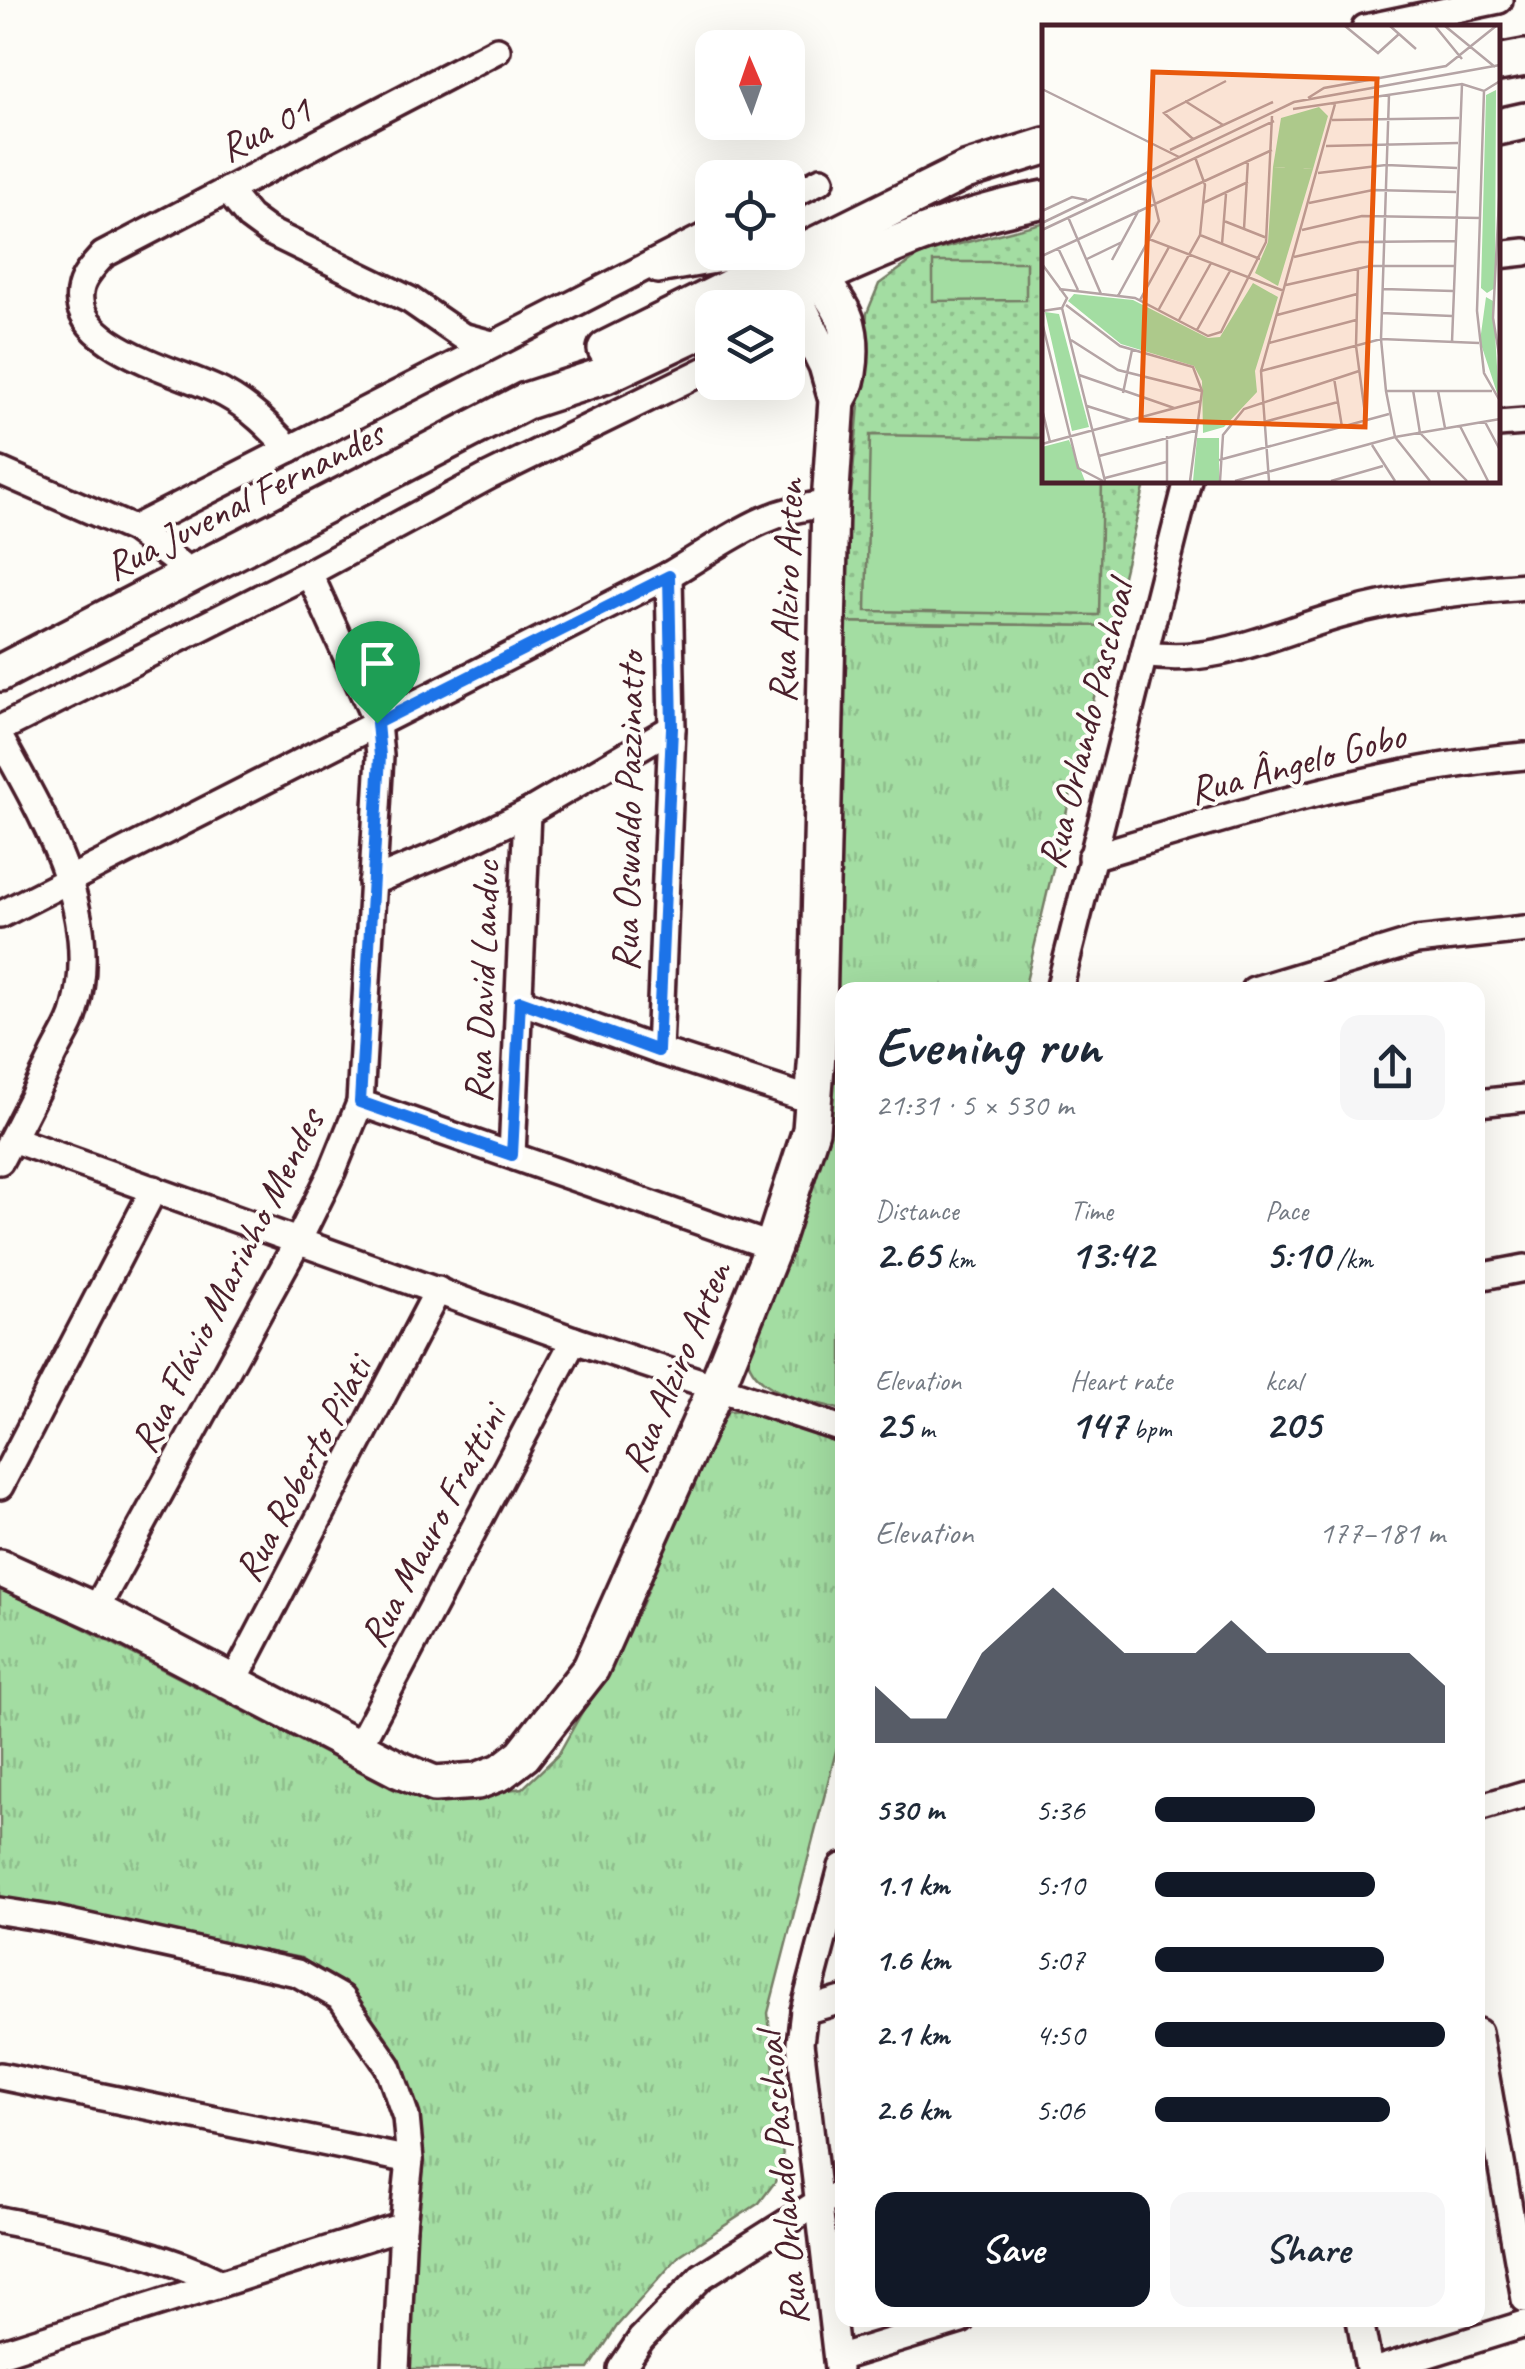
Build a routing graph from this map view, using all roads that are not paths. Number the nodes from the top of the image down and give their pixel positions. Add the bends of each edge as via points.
1 (1499, 0) edge
2 (1379, 25) edge
3 (497, 50) dead end
4 (1525, 58) edge
5 (1500, 63) edge
6 (1525, 121) edge
7 (1500, 127) edge
8 (1042, 147) edge
9 (822, 180) dead end
10 (805, 188) edge
11 (228, 190) junction
12 (1042, 200) edge
13 (695, 242) edge
14 (893, 242) junction
15 (1525, 252) edge
16 (1500, 256) edge
17 (805, 263) edge
18 (805, 264) edge
19 (784, 270) edge
20 (802, 270) edge
21 (756, 278) edge
22 (592, 292) junction
23 (811, 320) edge
24 (695, 333) edge
25 (492, 344) junction
26 (695, 375) edge
27 (526, 401) junction
28 (1525, 422) edge
29 (1500, 424) edge
30 (290, 449) junction
31 (0, 471) edge
32 (1187, 482) edge
33 (830, 504) junction
34 (133, 529) junction
35 (309, 574) junction
36 (194, 575) junction
37 (669, 576) junction
38 (1525, 586) edge
39 (1144, 654) junction
40 (0, 673) edge
41 (377, 723) junction
42 (672, 728) junction
43 (0, 729) edge
44 (0, 738) edge
45 (1525, 756) edge
46 (527, 813) junction
47 (1091, 857) junction
48 (68, 879) junction
49 (372, 882) junction
50 (0, 915) edge
51 (1525, 929) edge
52 (1061, 982) edge
53 (1281, 982) edge
54 (520, 1001) junction
55 (658, 1051) junction
56 (1525, 1098) edge
57 (360, 1102) junction
58 (814, 1102) junction
59 (1485, 1102) edge
60 (6, 1150) edge
61 (512, 1155) junction
62 (154, 1189) junction
63 (298, 1240) junction
64 (773, 1247) junction
65 (1525, 1268) edge
66 (1485, 1276) edge
67 (438, 1290) junction
68 (574, 1340) junction
69 (716, 1388) junction
70 (835, 1427) edge
71 (0, 1486) edge
72 (0, 1568) edge
73 (95, 1612) junction
74 (233, 1683) junction
75 (358, 1748) junction
76 (1525, 1794) edge
77 (1485, 1806) edge
78 (835, 1894) edge
79 (0, 1911) edge
80 (835, 2002) edge
81 (804, 2011) junction
82 (1485, 2072) edge
83 (0, 2076) edge
84 (410, 2160) junction
85 (830, 2198) edge
86 (0, 2220) edge
87 (402, 2226) junction
88 (220, 2283) junction
89 (1525, 2299) edge
90 (835, 2302) edge
91 (1525, 2324) edge
92 (836, 2327) edge
93 (941, 2327) edge
94 (1361, 2327) edge
95 (0, 2353) edge
96 (838, 2364) edge
97 (396, 2369) edge
98 (622, 2369) edge
99 (1369, 2369) edge
100 (1380, 2369) edge

1 - 2 street
3 - 11 street, Rua 01
4 - 5 street
6 - 7 street
8 - 17 street via 964,170
9 - 10 street
11 - 25 street via 268,231 410,300 462,336
11 - 30 street, Rua 01 via 103,255 80,289 84,318 107,342 225,393
12 - 14 street
13 - 22 street
14 - 18 street
14 - 23 street
15 - 16 street
19 - 21 street
20 - 23 street, Rua Alziro Arten
21 - 22 street via 674,266
21 - 27 street via 548,380
22 - 25 street
23 - 33 street, Rua Alziro Arten via 847,325 849,368 837,400
24 - 27 street via 606,375
25 - 30 street
26 - 35 street
27 - 36 street, Rua Juvenal Fernandes
28 - 29 street
30 - 34 street
31 - 34 street
32 - 39 street, Rua Orlando Paschoal
33 - 37 street via 772,514
33 - 58 street, Rua Alziro Arten
34 - 36 street
35 - 41 street
35 - 43 street
36 - 40 street, Rua Juvenal Fernandes
37 - 41 street
37 - 42 street, Rua Oswaldo Pazzinatto
38 - 39 street via 1363,609 1211,655
39 - 47 street, Rua Orlando Paschoal
41 - 48 street
41 - 49 street, Rua Flávio Marinho Mendes
42 - 46 street
42 - 55 street, Rua Oswaldo Pazzinatto
44 - 48 street
45 - 47 street, Rua Ângelo Gobo via 1375,777
46 - 49 street
46 - 54 street, Rua David Landuc
47 - 52 street, Rua Orlando Paschoal
48 - 50 street
48 - 60 street via 80,927 75,1012
49 - 57 street, Rua Flávio Marinho Mendes
51 - 53 street via 1416,942
54 - 55 street
54 - 61 street, Rua David Landuc
55 - 58 street
56 - 59 street
57 - 61 street
57 - 63 street, Rua Flávio Marinho Mendes
58 - 64 street, Rua Alziro Arten via 812,1130
60 - 62 street
61 - 64 street
62 - 63 street
62 - 71 street
63 - 67 street
63 - 73 street, Rua Flávio Marinho Mendes
64 - 69 street, Rua Alziro Arten
65 - 66 street
67 - 68 street
67 - 74 street, Rua Roberto Pilati
68 - 69 street
68 - 75 street, Rua Mauro Frattini
69 - 70 street
69 - 75 street, Rua Alziro Arten via 591,1668 523,1755 478,1781 434,1784
72 - 73 street, Rua Alziro Arten
73 - 74 street, Rua Alziro Arten
74 - 75 street, Rua Alziro Arten
76 - 77 street
78 - 81 street, Rua Orlando Paschoal
79 - 84 street via 297,1973 341,1998 399,2089
80 - 81 street
81 - 85 street, Rua Orlando Paschoal via 800,2044
82 - 89 street
83 - 84 street
84 - 87 street
85 - 90 street, Rua Orlando Paschoal
85 - 98 street via 702,2276 641,2339
86 - 88 street via 137,2248
87 - 88 street
87 - 97 street
88 - 95 street
91 - 100 street
92 - 96 street, Rua Orlando Paschoal
93 - 96 street
94 - 99 street

